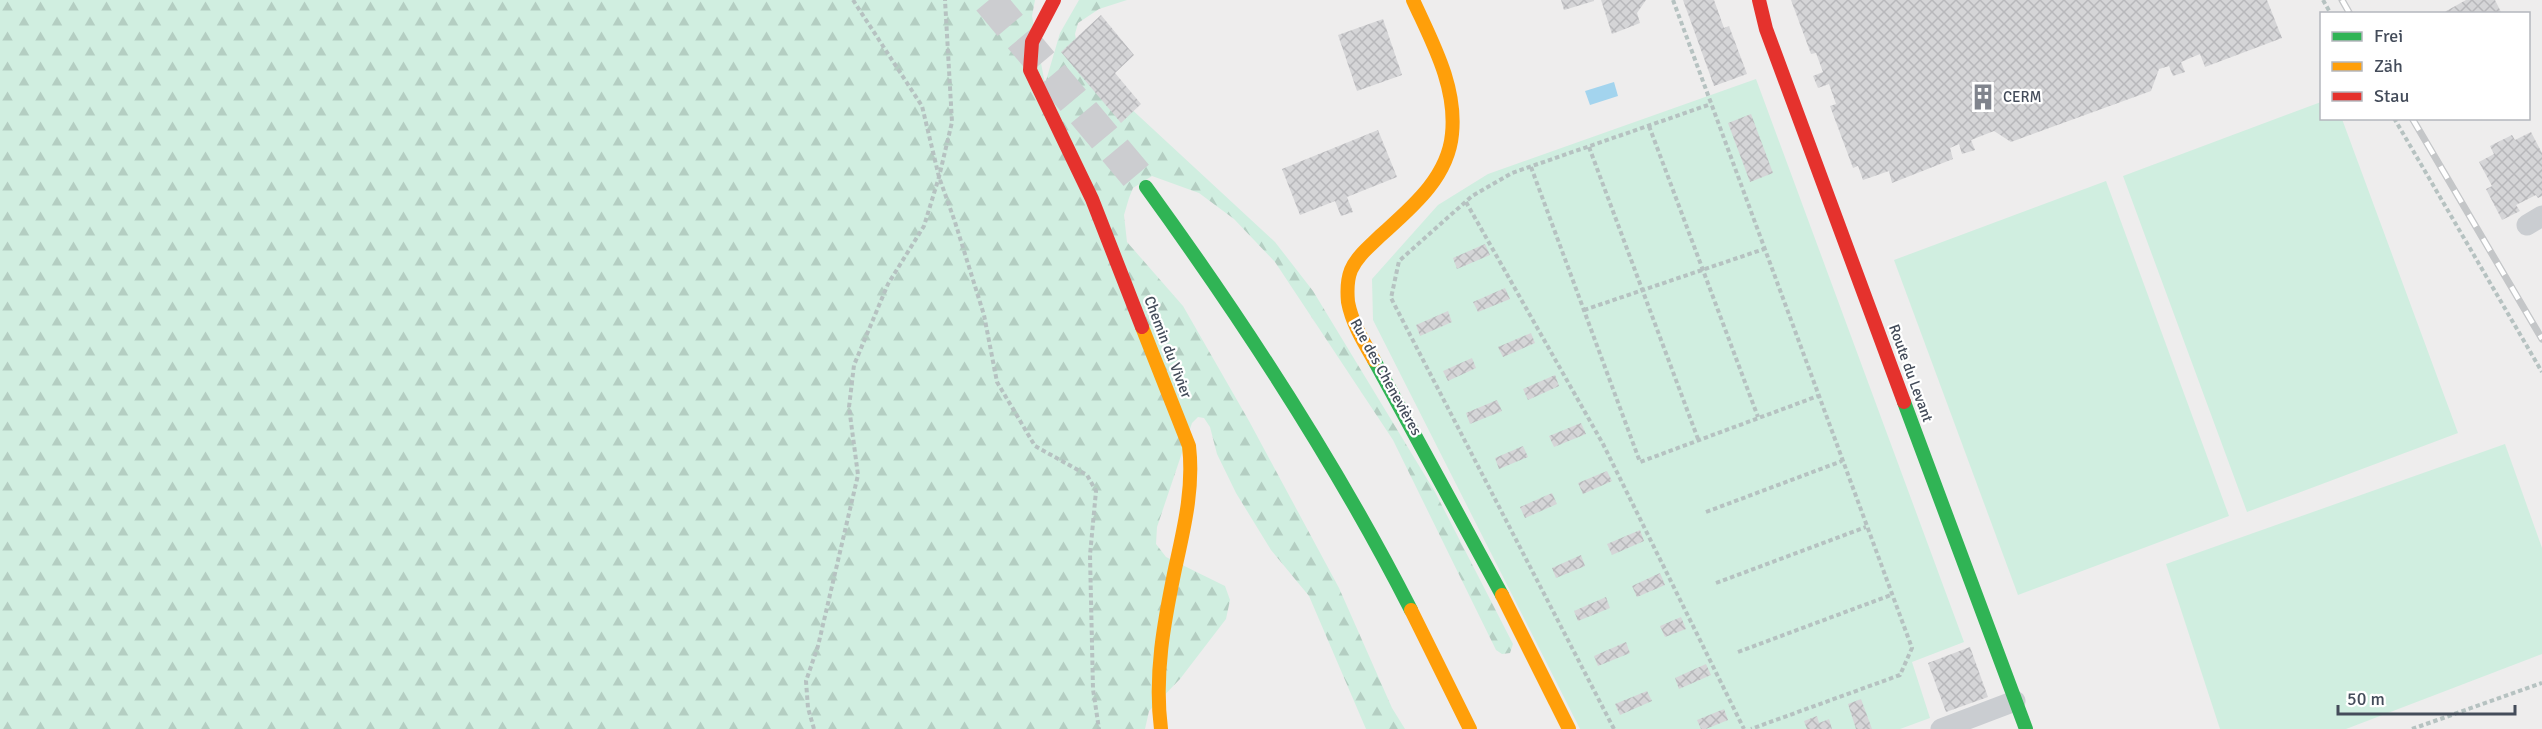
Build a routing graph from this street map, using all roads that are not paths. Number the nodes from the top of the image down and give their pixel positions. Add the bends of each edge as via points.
1 (1054, 0) edge
2 (1413, 0) edge
3 (1752, 0) edge
4 (1758, 0) edge
5 (1766, 29) junction
6 (1146, 187) tunnel mouth
7 (1449, 682) junction
8 (2015, 701) junction
9 (1161, 729) edge
10 (1462, 729) edge
11 (1470, 729) edge
12 (1476, 729) edge
13 (1569, 729) edge
14 (1941, 729) edge
15 (2026, 729) edge

1 - 9 main road, Chemin du Vivier via 1032,42 1030,70 1092,199 1191,458 1185,526 1160,664
2 - 13 main road, Rue des Chenevières via 1452,99 1452,136 1445,164 1435,182 1354,265 1348,285 1350,313 1427,450
3 - 5 main road, Route du Levant
4 - 5 main road, Route du Levant
5 - 8 main road, Route du Levant
6 - 7 main road via 1250,331 1303,414 1373,535
7 - 10 main road
7 - 11 main road
7 - 12 main road
8 - 14 street
8 - 15 main road, Route du Levant

